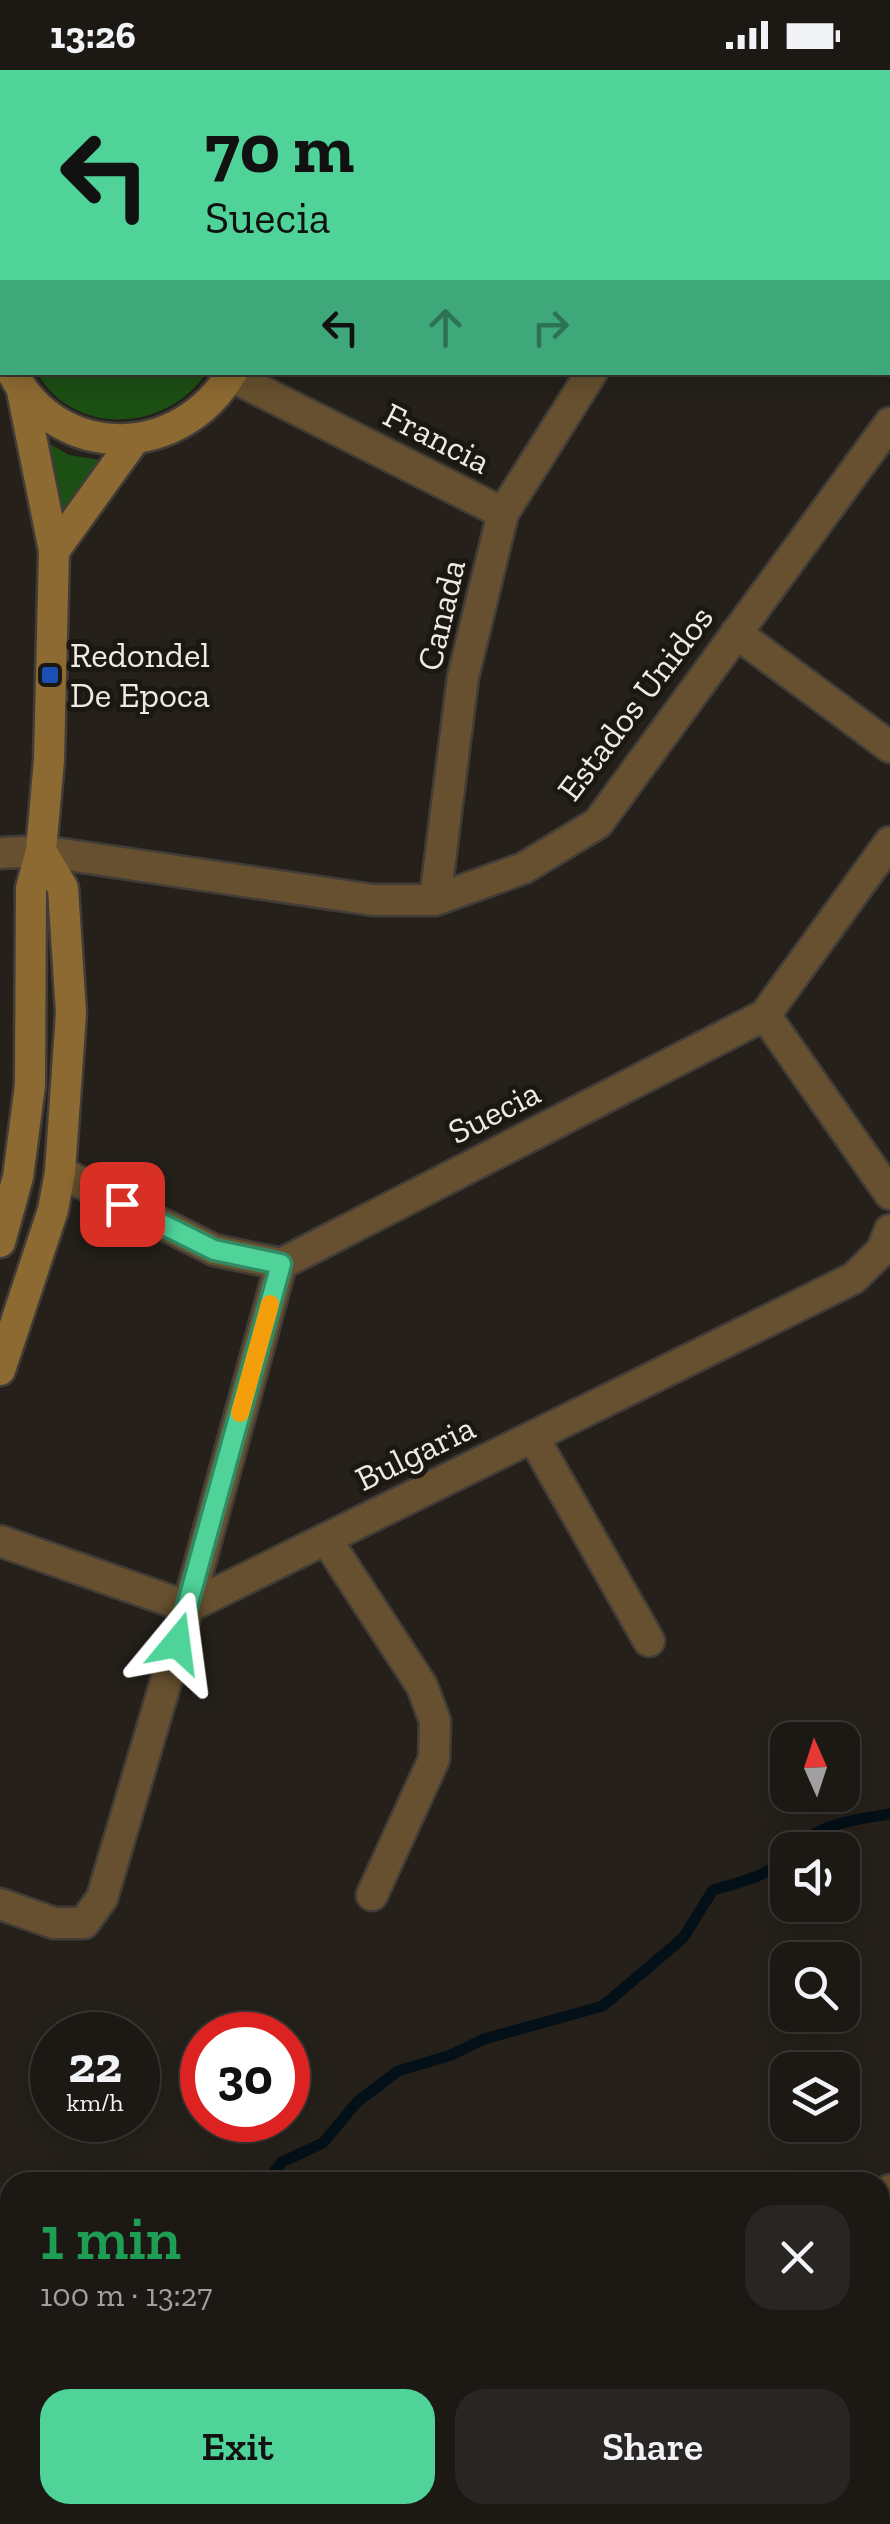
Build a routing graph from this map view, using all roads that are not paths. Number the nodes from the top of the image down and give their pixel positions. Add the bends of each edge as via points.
1 (231, 375) edge
2 (234, 375) edge
3 (590, 375) edge
4 (17, 382) edge
5 (890, 423) edge
6 (134, 440) junction
7 (503, 512) junction
8 (54, 551) junction
9 (736, 633) junction
10 (890, 748) edge
11 (890, 842) edge
12 (41, 851) junction
13 (0, 853) edge
14 (435, 900) junction
15 (765, 1015) junction
16 (60, 1172) junction
17 (890, 1194) edge
18 (890, 1230) edge
19 (0, 1242) edge
20 (281, 1264) junction
21 (0, 1370) edge
22 (533, 1437) junction
23 (326, 1539) junction
24 (0, 1541) edge
25 (188, 1606) junction
26 (649, 1642) dead end
27 (372, 1895) dead end
28 (0, 1904) edge

1 - 6 main road via 206,407 173,429
2 - 7 street, Francia
3 - 7 street, Canada
4 - 6 main road via 53,420 92,437
4 - 8 main road
5 - 9 street, Estados Unidos
6 - 8 main road
7 - 14 street, Canada via 463,677
8 - 12 main road
9 - 10 street
9 - 14 street, Estados Unidos via 598,823 524,868
11 - 15 street, Suecia
12 - 13 street, Estados Unidos
12 - 14 street, Estados Unidos via 373,900
12 - 16 main road via 63,888 70,1014
12 - 19 main road via 31,888 30,1085 18,1177
15 - 17 street
15 - 20 street, Suecia
16 - 20 street via 214,1250
16 - 21 main road
18 - 22 street, Bulgaria via 882,1250 854,1278
20 - 25 street
22 - 23 street, Bulgaria
22 - 26 street
23 - 25 street, Bulgaria
23 - 27 street via 422,1686 435,1721 434,1759
24 - 25 street
25 - 28 street via 102,1898 84,1923 54,1923

